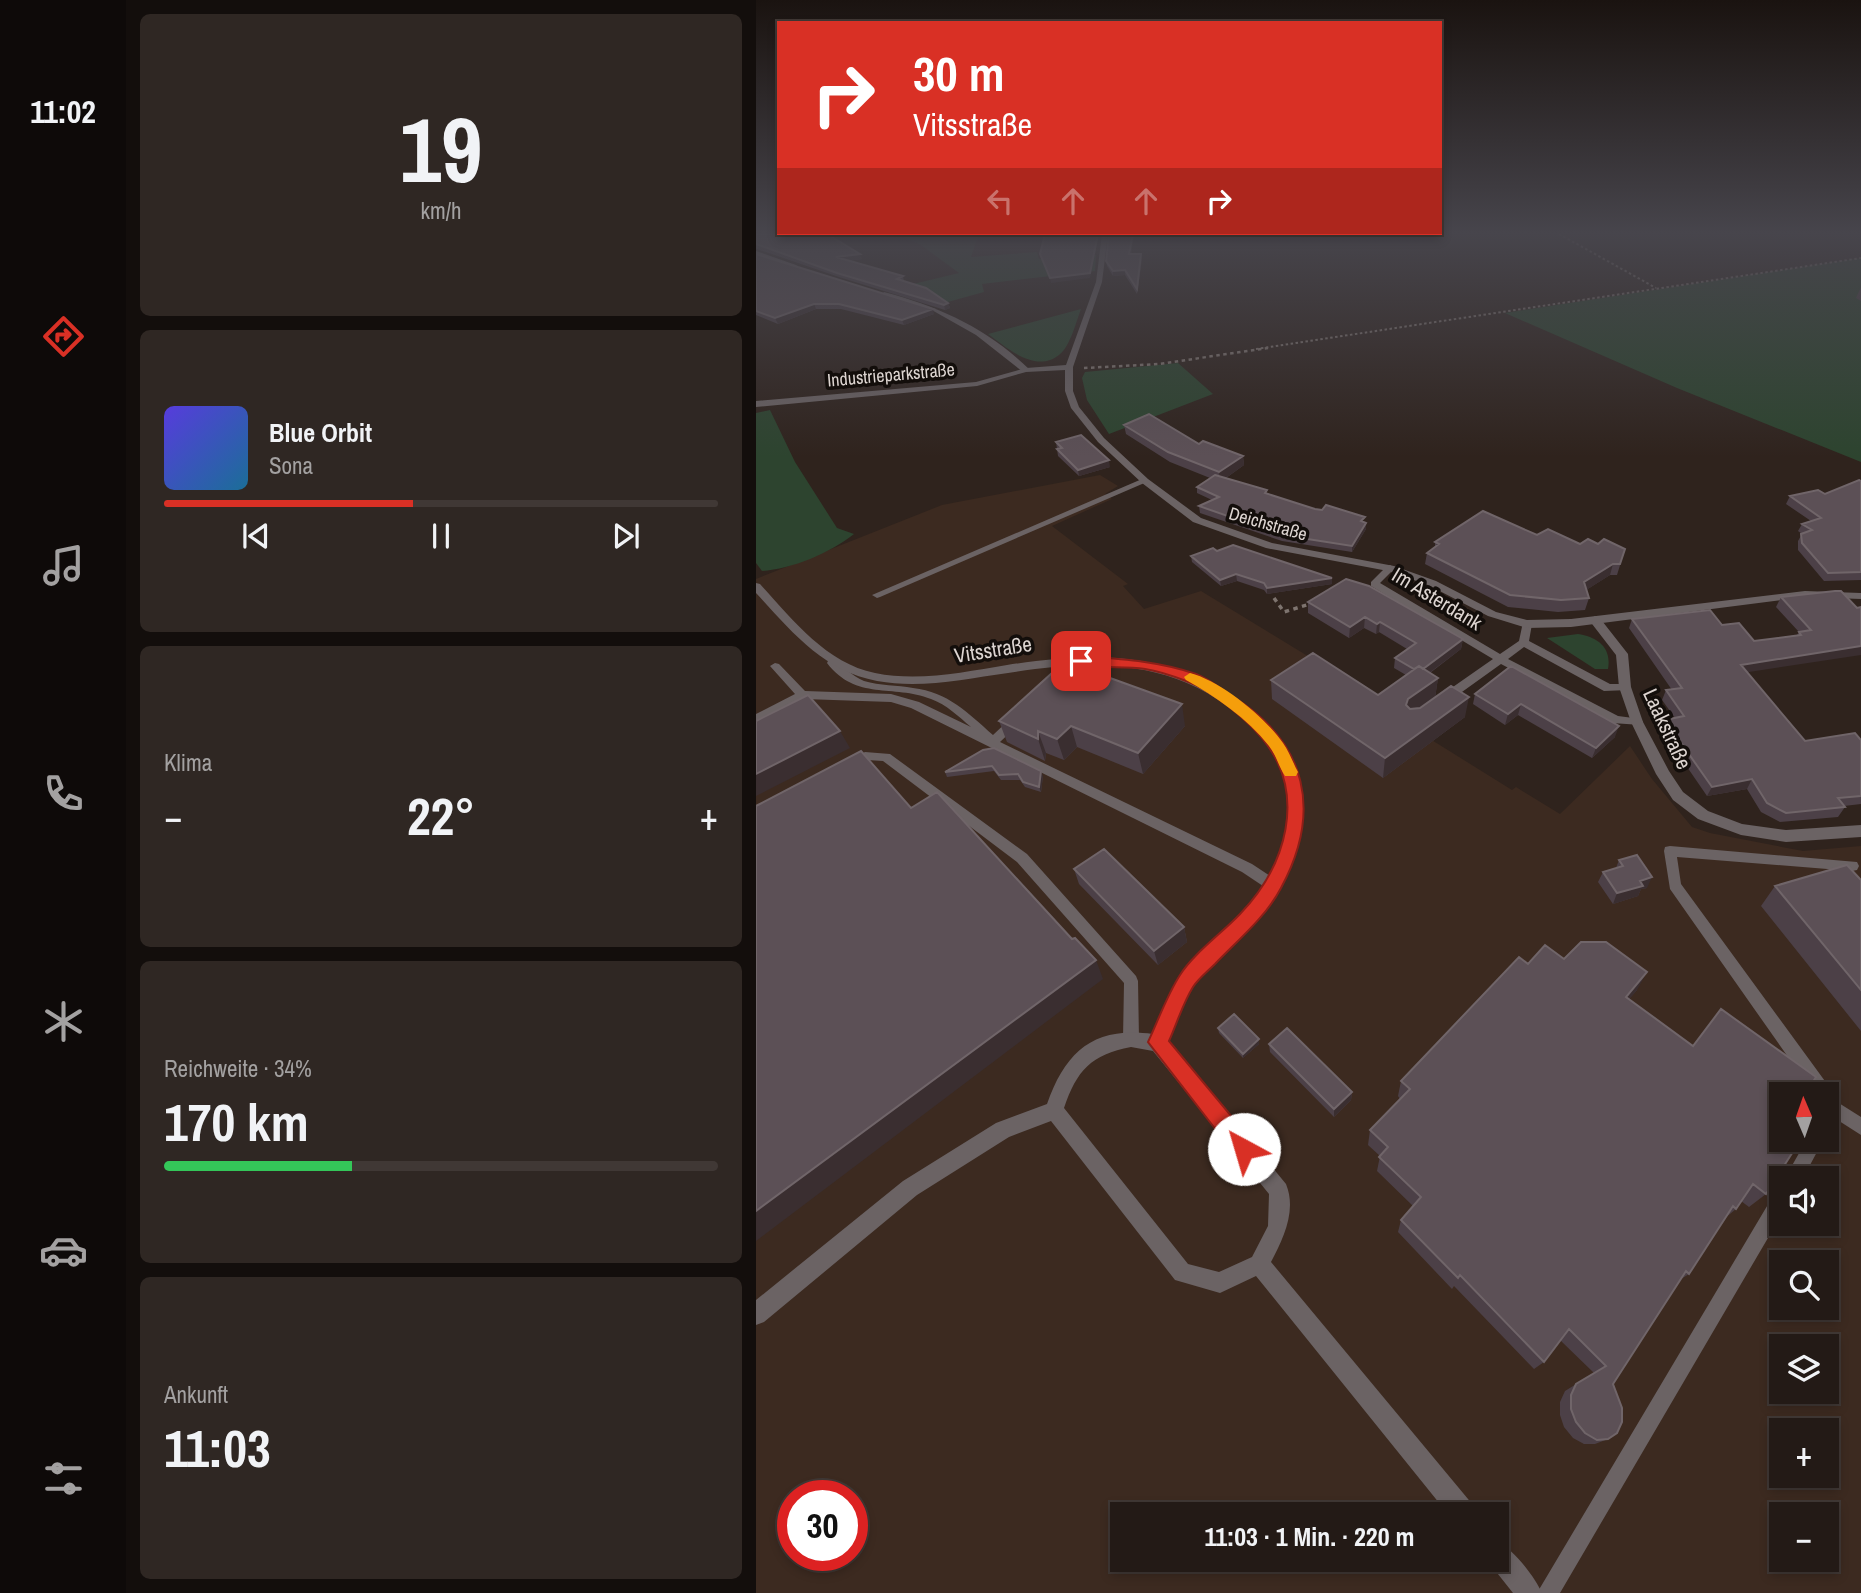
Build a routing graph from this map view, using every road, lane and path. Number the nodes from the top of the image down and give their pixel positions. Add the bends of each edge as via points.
1 (933, 308) edge
2 (1090, 308) edge
3 (1524, 308) edge
4 (1069, 368) junction
5 (1026, 370) junction
6 (756, 404) edge
7 (1144, 481) junction
8 (1390, 568) junction
9 (756, 586) edge
10 (877, 595) dead end
11 (1861, 596) edge
12 (1274, 598) dead end
13 (1322, 600) edge
14 (1595, 620) junction
15 (1527, 624) junction
16 (1524, 642) junction
17 (1500, 659) junction
18 (832, 663) junction
19 (775, 666) dead end
20 (1625, 687) junction
21 (802, 695) junction
22 (1434, 707) edge
23 (1024, 713) edge
24 (756, 719) edge
25 (1637, 722) junction
26 (993, 741) junction
27 (841, 769) edge
28 (1861, 831) edge
29 (1852, 866) edge
30 (1274, 886) junction
31 (1131, 1039) junction
32 (1158, 1042) junction
33 (1812, 1082) edge
34 (1054, 1110) junction
35 (1839, 1112) edge
36 (1861, 1127) edge
37 (1769, 1219) edge
38 (1259, 1264) junction
39 (756, 1314) edge
40 (1454, 1502) edge
41 (1509, 1569) edge
42 (1529, 1593) edge
43 (1548, 1593) edge

1 - 5 street via 979,333
2 - 4 street
3 - 4 path via 1159,364
4 - 5 street, Industrieparkstraße
4 - 7 street, Deichstraße via 1069,391 1085,424
5 - 6 street, Industrieparkstraße via 977,384
7 - 8 street, Deichstraße via 1197,520 1240,537
7 - 10 lane
8 - 15 street, Deichstraße via 1432,583 1492,614
8 - 17 lane, Im Asterdank via 1374,584
9 - 18 street, Vitsstraße
11 - 14 street, Deichstraße via 1805,594
12 - 13 path via 1284,612
14 - 15 street, Deichstraße
14 - 20 street, Laakstraße via 1622,654
15 - 16 lane
16 - 17 lane
16 - 20 lane via 1608,688
17 - 22 lane
17 - 25 lane, Im Asterdank via 1616,720
18 - 26 lane via 842,676 860,686 914,691 947,702
18 - 30 street, Vitsstraße via 874,677 903,680 1081,661 1147,665 1194,678 1259,725 1289,768 1297,794 1296,821 1289,853
19 - 21 lane
20 - 25 street, Laakstraße
21 - 24 lane
21 - 26 lane via 891,698
23 - 26 lane
25 - 28 street, Laakstraße via 1663,775 1678,796 1703,815 1741,829 1786,836
26 - 30 lane via 1247,868
27 - 31 lane via 865,756 886,757 1022,858 1131,981
29 - 33 lane via 1670,851 1675,885
30 - 32 street, Vitsstraße via 1187,980
31 - 32 street
31 - 34 street via 1105,1042 1088,1052 1062,1086
32 - 38 street via 1279,1191 1278,1228
34 - 38 street via 1182,1273 1220,1283
34 - 39 street via 1003,1130 910,1188
35 - 36 lane
37 - 43 lane
38 - 40 street
41 - 42 street

